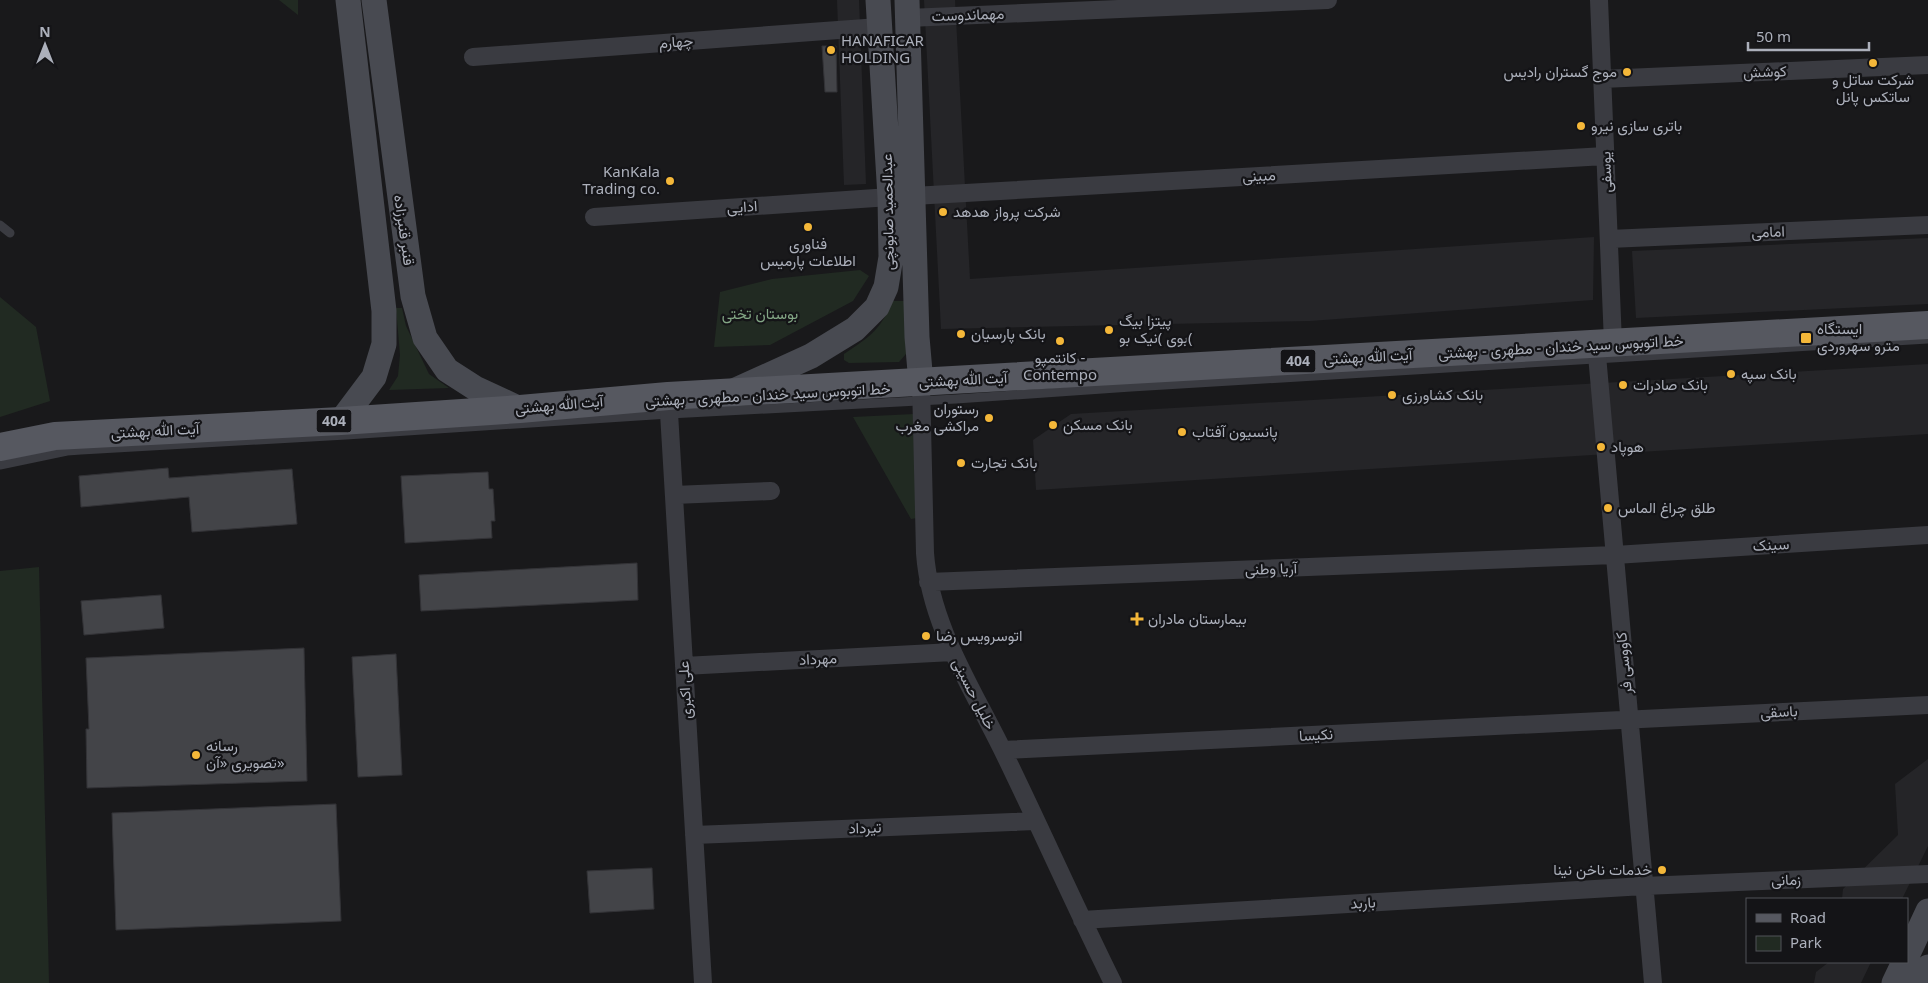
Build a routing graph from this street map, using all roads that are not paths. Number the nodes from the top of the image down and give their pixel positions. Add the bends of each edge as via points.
1 (348, 0) edge
2 (374, 0) edge
3 (878, 0) edge
4 (1328, 0) edge
5 (1599, 0) edge
6 (907, 9) edge
7 (879, 27) junction
8 (473, 57) dead end
9 (1928, 65) edge
10 (1602, 79) junction
11 (1605, 156) junction
12 (901, 196) junction
13 (594, 217) dead end
14 (0, 225) edge
15 (1928, 225) edge
16 (10, 233) dead end
17 (1609, 239) junction
18 (1928, 325) edge
19 (1928, 339) edge
20 (1602, 349) junction
21 (921, 392) junction
22 (727, 394) junction
23 (669, 405) junction
24 (520, 409) junction
25 (341, 421) junction
26 (0, 447) edge
27 (0, 465) edge
28 (771, 491) dead end
29 (674, 495) junction
30 (1928, 536) edge
31 (1615, 555) junction
32 (928, 582) junction
33 (953, 652) junction
34 (684, 666) junction
35 (1928, 705) edge
36 (1629, 719) junction
37 (1003, 750) junction
38 (1036, 822) junction
39 (694, 835) junction
40 (1928, 874) edge
41 (1644, 886) junction
42 (1928, 912) edge
43 (1082, 920) junction
44 (1908, 954) edge
45 (1904, 963) edge
46 (1928, 967) edge
47 (702, 983) edge
48 (1113, 983) edge
49 (1653, 983) edge
50 (1894, 983) edge
51 (1920, 983) edge

1 - 25 main road, قنبر قنبرزاده via 384,311 384,344 374,377
2 - 24 main road, قنبر قنبرزاده via 413,296 425,338 447,370 475,388
3 - 7 main road, عبدالحمید صابونچی
4 - 6 street, مهماندوست
5 - 10 street, یوسفی
6 - 12 main road, عبدالحمید صابونچی
7 - 8 street, چهارم
7 - 12 main road, عبدالحمید صابونچی
9 - 10 street, کوشش
10 - 11 street, یوسفی
11 - 12 street, مبینی
11 - 17 street, یوسفی
12 - 13 street, ادایی
12 - 21 main road, عبدالحمید صابونچی
12 - 22 main road, عبدالحمید صابونچی via 889,278 874,311 855,329 824,349
14 - 16 lane
15 - 17 street, امامی
17 - 20 street, یوسفی
18 - 20 main road, آیت الله بهشتی / 404
19 - 20 lane, خط اتوبوس سید خندان - مطهری - بهشتی
20 - 21 main road, آیت الله بهشتی / 404
20 - 31 street, کاووسی فر
21 - 22 main road, آیت الله بهشتی / 404
21 - 23 lane, خط اتوبوس سید خندان - مطهری - بهشتی
21 - 32 street, خلیل حسینی
22 - 23 main road, آیت الله بهشتی / 404
23 - 24 main road, آیت الله بهشتی / 404
23 - 27 lane, خط اتوبوس سید خندان - مطهری - بهشتی via 346,435 67,451
23 - 29 street, علی‌ اکبری
24 - 25 main road, آیت الله بهشتی / 404
25 - 26 main road, آیت الله بهشتی / 404 via 55,436
28 - 29 street
29 - 34 street, علی‌ اکبری
30 - 31 street, سینک
31 - 32 street, آریا وطنی
31 - 36 street, کاووسی فر
32 - 33 street, خلیل حسینی
33 - 34 street, مهرداد
33 - 37 street, خلیل حسینی
34 - 39 street, علی‌ اکبری
35 - 36 street, باسقی
36 - 37 street, نکیسا
36 - 41 street, کاووسی فر
37 - 38 street, خلیل حسینی
38 - 39 street, تیرداد
38 - 43 street, خلیل حسینی
39 - 47 street, علی‌ اکبری
40 - 41 street, زمانی
41 - 43 street, باربد
41 - 49 street, کاووسی فر
42 - 44 main road
43 - 48 street, خلیل حسینی
45 - 50 main road
46 - 51 main road

